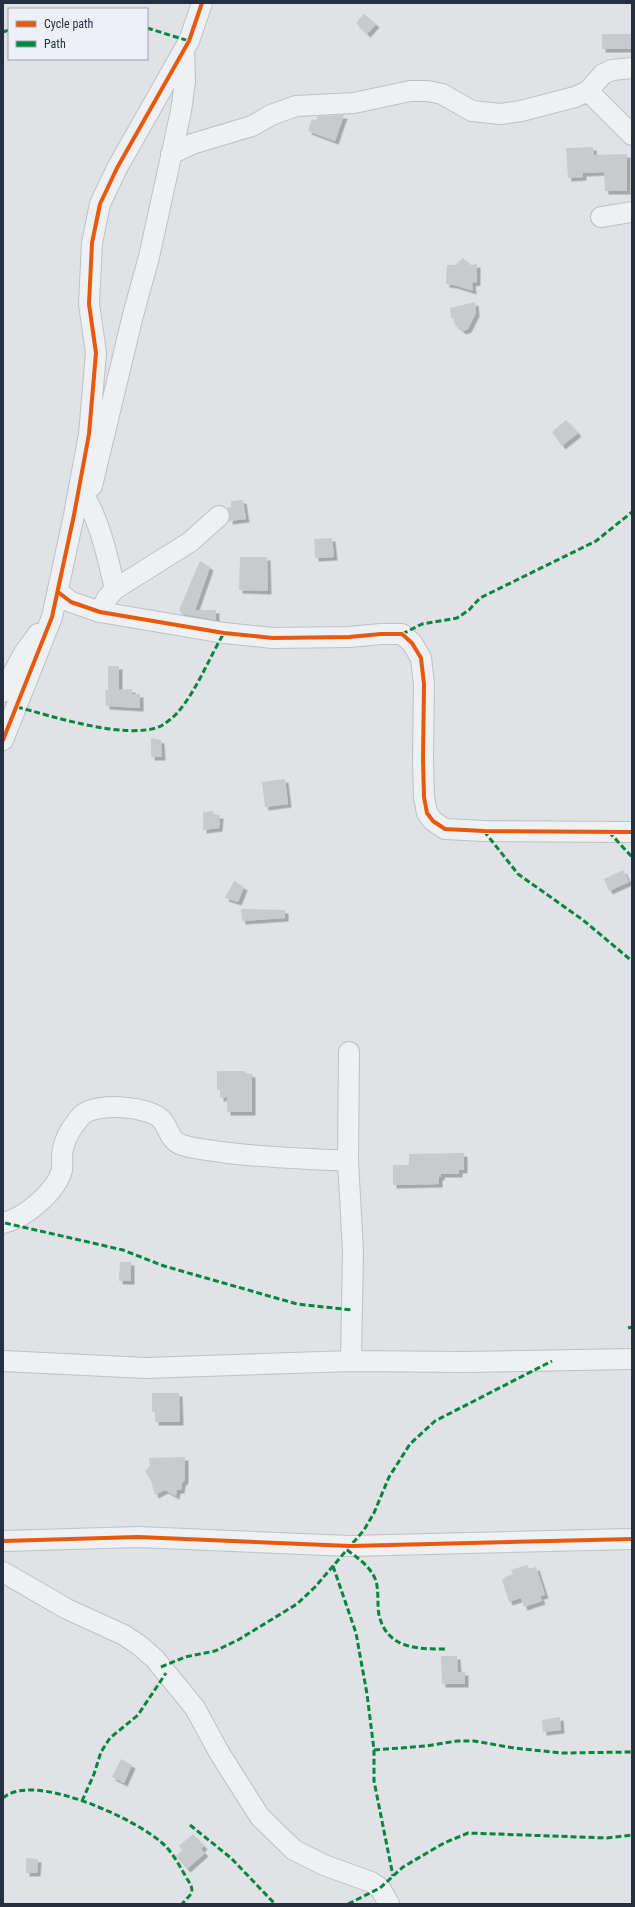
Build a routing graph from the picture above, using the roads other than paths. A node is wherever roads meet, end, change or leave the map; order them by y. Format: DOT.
graph roads {
  1 [pos="202,3"];
  2 [pos="184,51"];
  3 [pos="632,68"];
  4 [pos="588,91"];
  5 [pos="632,135"];
  6 [pos="171,154"];
  7 [pos="632,212"];
  8 [pos="601,217"];
  9 [pos="84,494"];
  10 [pos="219,516"];
  11 [pos="114,590"];
  12 [pos="65,597"];
  13 [pos="100,612"];
  14 [pos="52,617"];
  15 [pos="3,692"];
  16 [pos="3,740"];
  17 [pos="632,832"];
  18 [pos="349,1052"];
  19 [pos="348,1161"];
  20 [pos="3,1223"];
  21 [pos="632,1359"];
  22 [pos="3,1361"];
  23 [pos="351,1361"];
  24 [pos="632,1539"];
  25 [pos="3,1542"];
  26 [pos="3,1572"];
  27 [pos="389,1904"];
  1 -- 2 [label="street"];
  2 -- 6 [label="street"];
  2 -- 9 [label="street"];
  3 -- 4 [label="street"];
  4 -- 5 [label="street"];
  4 -- 6 [label="street"];
  6 -- 9 [label="street"];
  7 -- 8 [label="street"];
  9 -- 11 [label="street"];
  9 -- 12 [label="street"];
  10 -- 11 [label="street"];
  11 -- 13 [label="street"];
  12 -- 13 [label="street"];
  12 -- 14 [label="street"];
  13 -- 17 [label="street"];
  14 -- 15 [label="street"];
  14 -- 16 [label="street"];
  18 -- 19 [label="street"];
  19 -- 20 [label="street"];
  19 -- 23 [label="street"];
  21 -- 23 [label="street"];
  22 -- 23 [label="street"];
  24 -- 25 [label="street"];
  26 -- 27 [label="street"];
}
